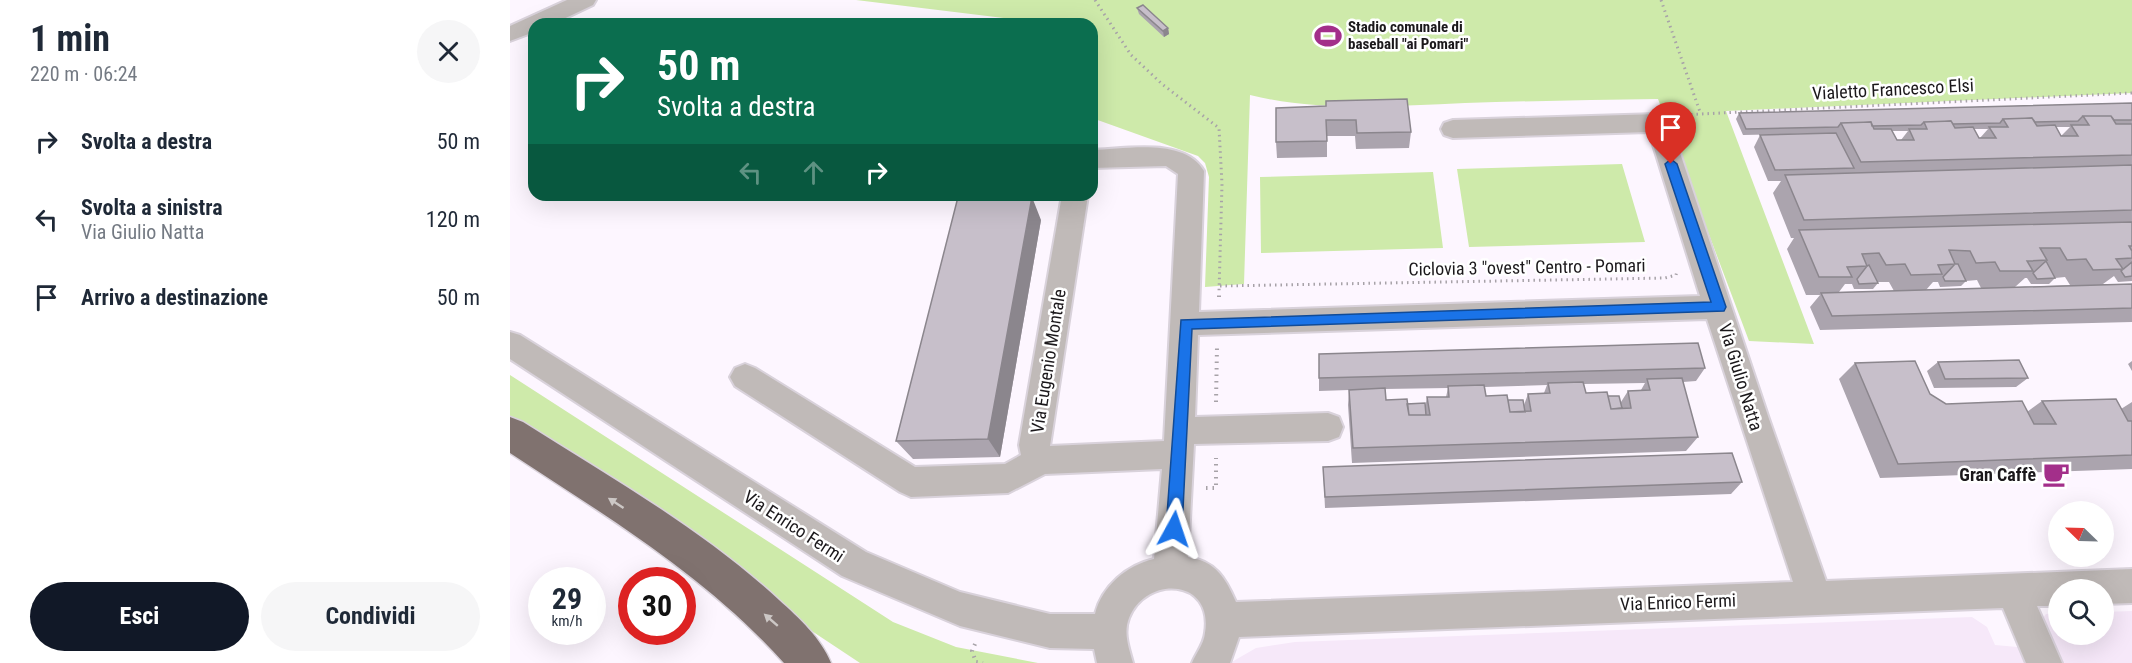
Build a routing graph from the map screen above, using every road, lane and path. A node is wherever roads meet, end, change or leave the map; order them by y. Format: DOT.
graph roads {
  1 [pos="585,0"];
  2 [pos="1661,0"];
  3 [pos="547,18"];
  4 [pos="528,26"];
  5 [pos="510,34"];
  6 [pos="2132,93"];
  7 [pos="1700,112"];
  8 [pos="1658,123"];
  9 [pos="1453,129"];
  10 [pos="1098,159"];
  11 [pos="1074,201"];
  12 [pos="1678,268"];
  13 [pos="1220,286"];
  14 [pos="1719,307"];
  15 [pos="1185,324"];
  16 [pos="510,344"];
  17 [pos="744,377"];
  18 [pos="1328,427"];
  19 [pos="510,433"];
  20 [pos="1179,443"];
  21 [pos="1042,460"];
  22 [pos="1170,570"];
  23 [pos="2132,586"];
  24 [pos="2012,590"];
  25 [pos="1815,597"];
  26 [pos="1224,620"];
  27 [pos="1112,647"];
  28 [pos="811,663"];
  29 [pos="1210,663"];
  30 [pos="2044,663"];
  1 -- 3 [label="street"];
  2 -- 7 [label="path"];
  4 -- 5 [label="street"];
  6 -- 7 [label="path, Vialetto Francesco Elsi"];
  7 -- 8 [label="path, Vialetto Francesco Elsi"];
  8 -- 9 [label="street"];
  8 -- 14 [label="street, Via Giulio Natta"];
  10 -- 15 [label="street"];
  11 -- 21 [label="street, Via Eugenio Montale"];
  12 -- 13 [label="path, Ciclovia 3 \"ovest\" Centro - Pomari"];
  14 -- 15 [label="street"];
  14 -- 25 [label="street, Via Giulio Natta"];
  15 -- 20 [label="street"];
  16 -- 27 [label="street, Via Enrico Fermi"];
  17 -- 21 [label="street"];
  18 -- 20 [label="street, Via Eugenio Montale"];
  28 -- 19 [label="highway, one-way"];
  20 -- 21 [label="street, Via Eugenio Montale"];
  20 -- 22 [label="street"];
  22 -- 26 [label="street"];
  22 -- 27 [label="street"];
  23 -- 24 [label="street, Via Enrico Fermi"];
  24 -- 25 [label="street, Via Enrico Fermi"];
  24 -- 30 [label="street"];
  25 -- 26 [label="street, Via Enrico Fermi"];
  26 -- 29 [label="street"];
}
